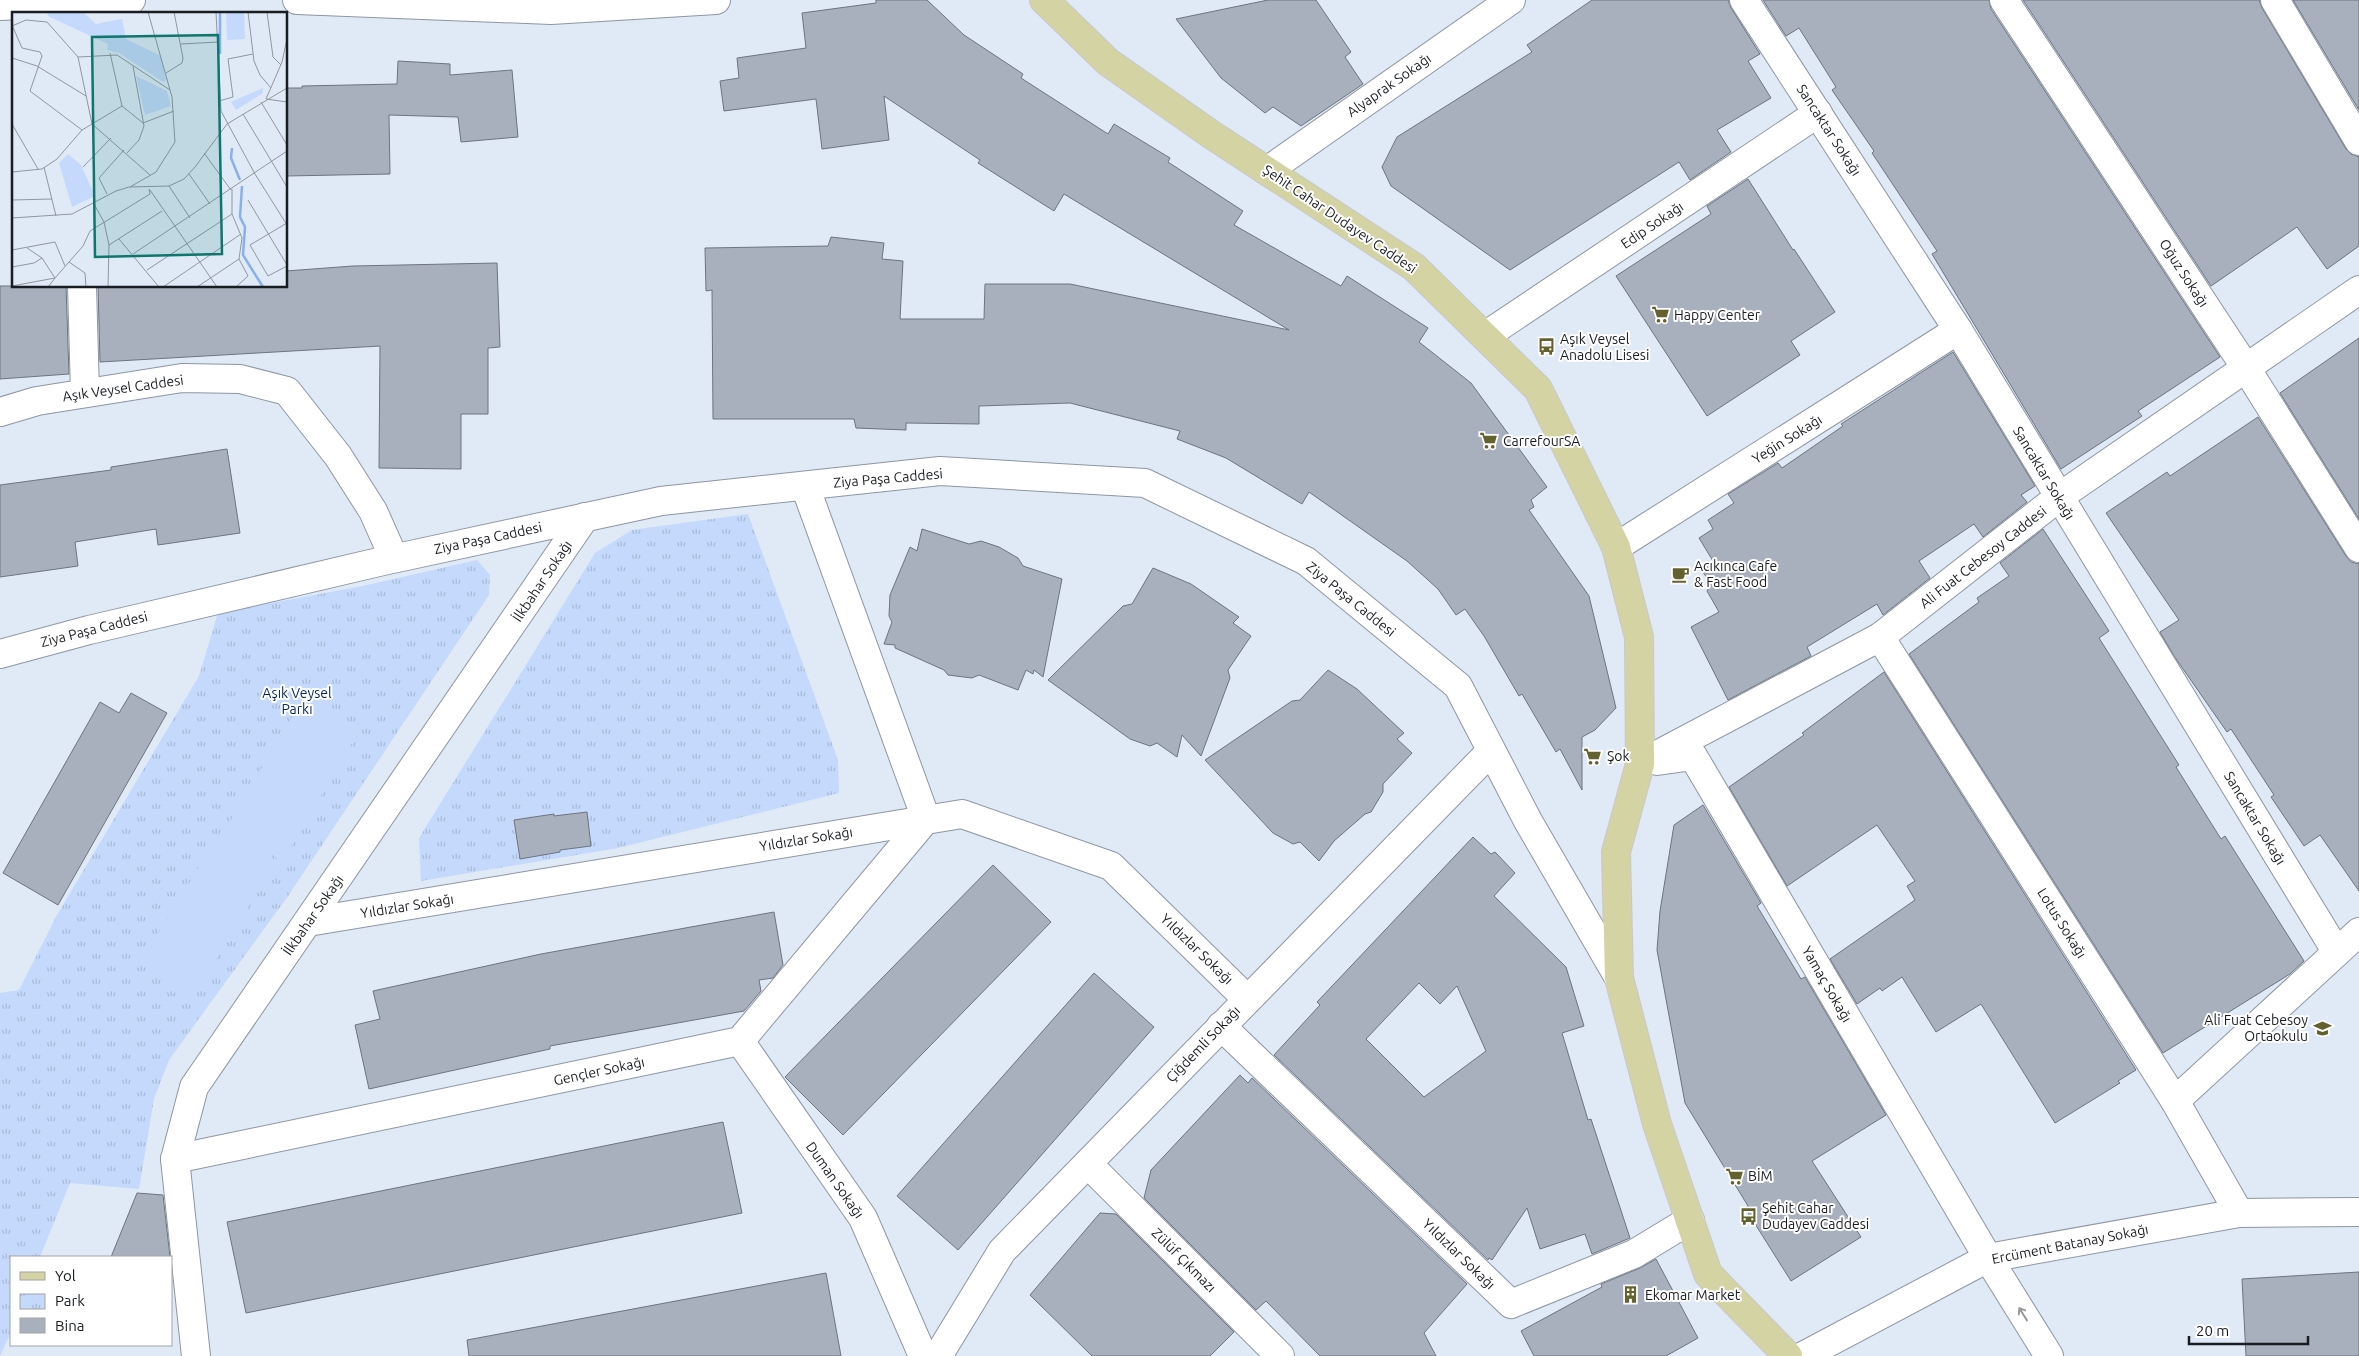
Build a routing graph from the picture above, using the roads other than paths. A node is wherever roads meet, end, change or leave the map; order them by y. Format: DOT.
graph roads {
  1 [pos="131,0"];
  2 [pos="297,0"];
  3 [pos="1044,0"];
  4 [pos="1511,0"];
  5 [pos="1744,0"];
  6 [pos="2004,0"];
  7 [pos="2275,0"];
  8 [pos="709,1"];
  9 [pos="0,6"];
  10 [pos="74,8"];
  11 [pos="1818,113"];
  12 [pos="2359,141"];
  13 [pos="1267,171"];
  14 [pos="82,288"];
  15 [pos="2359,290"];
  16 [pos="1958,330"];
  17 [pos="1485,336"];
  18 [pos="2246,368"];
  19 [pos="85,393"];
  20 [pos="0,412"];
  21 [pos="805,486"];
  22 [pos="2059,497"];
  23 [pos="585,517"];
  24 [pos="1616,547"];
  25 [pos="2359,548"];
  26 [pos="394,558"];
  27 [pos="1880,636"];
  28 [pos="0,654"];
  29 [pos="1491,751"];
  30 [pos="1640,764"];
  31 [pos="926,819"];
  32 [pos="308,922"];
  33 [pos="2359,932"];
  34 [pos="2336,951"];
  35 [pos="1619,978"];
  36 [pos="1247,999"];
  37 [pos="1221,1026"];
  38 [pos="740,1041"];
  39 [pos="2175,1101"];
  40 [pos="175,1159"];
  41 [pos="1088,1164"];
  42 [pos="2359,1212"];
  43 [pos="2240,1213"];
  44 [pos="1690,1220"];
  45 [pos="1988,1258"];
  46 [pos="196,1356"];
  47 [pos="923,1356"];
  48 [pos="938,1356"];
  49 [pos="1280,1356"];
  50 [pos="1788,1356"];
  51 [pos="1803,1356"];
  52 [pos="2048,1356"];
  1 -- 10 [label="street"];
  2 -- 8 [label="street"];
  3 -- 13 [label="main road, Şehit Cahar Dudayev Caddesi"];
  4 -- 13 [label="street, Alyaprak Sokağı"];
  5 -- 11 [label="street, Sancaktar Sokağı"];
  6 -- 18 [label="street, Oğuz Sokağı"];
  7 -- 12 [label="street"];
  9 -- 10 [label="street"];
  11 -- 16 [label="street, Sancaktar Sokağı"];
  11 -- 17 [label="street, Edip Sokağı"];
  13 -- 17 [label="main road, Şehit Cahar Dudayev Caddesi"];
  14 -- 19 [label="street"];
  15 -- 18 [label="street, Ali Fuat Cebesoy Caddesi"];
  16 -- 22 [label="street, Sancaktar Sokağı"];
  16 -- 24 [label="street, Yeğin Sokağı"];
  17 -- 24 [label="main road, Şehit Cahar Dudayev Caddesi"];
  18 -- 22 [label="street, Ali Fuat Cebesoy Caddesi"];
  18 -- 25 [label="street, Oğuz Sokağı"];
  19 -- 20 [label="street, Aşık Veysel Caddesi"];
  19 -- 26 [label="street, Aşık Veysel Caddesi"];
  21 -- 23 [label="street, Ziya Paşa Caddesi"];
  21 -- 29 [label="street, Ziya Paşa Caddesi"];
  21 -- 31 [label="street"];
  22 -- 27 [label="street, Ali Fuat Cebesoy Caddesi"];
  22 -- 34 [label="street, Sancaktar Sokağı"];
  23 -- 26 [label="street, Ziya Paşa Caddesi"];
  23 -- 32 [label="street, İlkbahar Sokağı"];
  24 -- 30 [label="main road, Şehit Cahar Dudayev Caddesi"];
  26 -- 28 [label="street, Ziya Paşa Caddesi"];
  27 -- 30 [label="street, Ali Fuat Cebesoy Caddesi"];
  27 -- 39 [label="street, Lotus Sokağı"];
  29 -- 35 [label="street, Ziya Paşa Caddesi"];
  29 -- 36 [label="street, Çiğdemli Sokağı"];
  30 -- 35 [label="main road, Şehit Cahar Dudayev Caddesi"];
  30 -- 45 [label="street, Yamaç Sokağı"];
  31 -- 32 [label="street, Yıldızlar Sokağı"];
  31 -- 36 [label="street, Yıldızlar Sokağı"];
  31 -- 38 [label="street"];
  32 -- 40 [label="street, İlkbahar Sokağı"];
  33 -- 34 [label="street"];
  34 -- 39 [label="street"];
  35 -- 44 [label="main road, Şehit Cahar Dudayev Caddesi"];
  36 -- 37 [label="street, Çiğdemli Sokağı"];
  37 -- 41 [label="street, Çiğdemli Sokağı"];
  37 -- 44 [label="street, Yıldızlar Sokağı"];
  38 -- 40 [label="street, Gençler Sokağı"];
  38 -- 47 [label="street, Duman Sokağı"];
  39 -- 43 [label="street, Lotus Sokağı"];
  40 -- 46 [label="street, İlkbahar Sokağı"];
  41 -- 48 [label="street, Çiğdemli Sokağı"];
  41 -- 49 [label="street, Zülüf Çıkmazı"];
  42 -- 43 [label="street, Ercüment Batanay Sokağı"];
  43 -- 45 [label="street, Ercüment Batanay Sokağı"];
  44 -- 50 [label="main road, Şehit Cahar Dudayev Caddesi"];
  45 -- 51 [label="street, Ercüment Batanay Sokağı"];
  52 -- 45 [label="street, one-way"];
}
